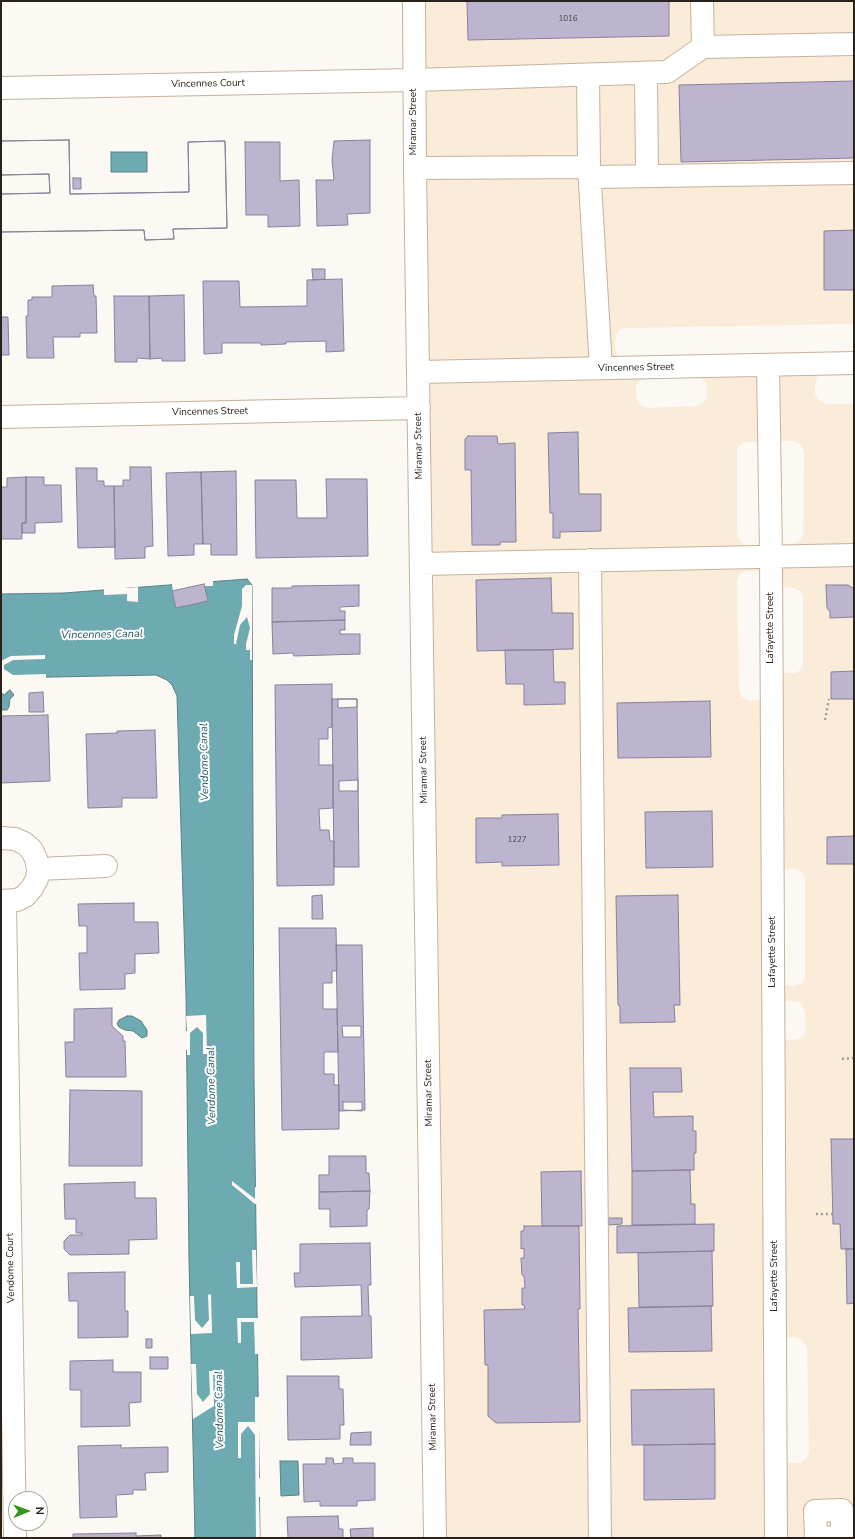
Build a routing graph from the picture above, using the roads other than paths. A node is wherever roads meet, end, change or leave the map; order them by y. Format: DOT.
graph roads {
  1 [pos="414,1"];
  2 [pos="702,1"];
  3 [pos="854,44"];
  4 [pos="703,47"];
  5 [pos="646,73"];
  6 [pos="588,75"];
  7 [pos="414,80"];
  8 [pos="1,88"];
  9 [pos="415,168"];
  10 [pos="590,172"];
  11 [pos="854,173"];
  12 [pos="647,176"];
  13 [pos="854,363"];
  14 [pos="768,365"];
  15 [pos="601,368"];
  16 [pos="418,372"];
  17 [pos="419,408"];
  18 [pos="1,416"];
  19 [pos="854,555"];
  20 [pos="771,556"];
  21 [pos="590,560"];
  22 [pos="421,564"];
  23 [pos="1,838"];
  24 [pos="106,866"];
  25 [pos="38,869"];
  26 [pos="3,902"];
  27 [pos="15,1538"];
  28 [pos="435,1538"];
  29 [pos="600,1538"];
  30 [pos="776,1538"];
  1 -- 7 [label="street, Miramar Street"];
  2 -- 4 [label="street"];
  3 -- 4 [label="street"];
  4 -- 5 [label="street, Vincennes Court"];
  5 -- 6 [label="street, Vincennes Court"];
  5 -- 12 [label="street"];
  6 -- 7 [label="street, Vincennes Court"];
  6 -- 10 [label="street"];
  7 -- 8 [label="street, Vincennes Court"];
  7 -- 9 [label="street, Miramar Street"];
  9 -- 10 [label="street"];
  9 -- 16 [label="street, Miramar Street"];
  10 -- 12 [label="street"];
  10 -- 15 [label="street"];
  11 -- 12 [label="street"];
  13 -- 14 [label="street, Vincennes Street"];
  14 -- 15 [label="street, Vincennes Street"];
  14 -- 20 [label="street, Lafayette Street"];
  15 -- 16 [label="street, Vincennes Street"];
  16 -- 17 [label="street, Miramar Street"];
  17 -- 18 [label="street, Vincennes Street"];
  17 -- 22 [label="street, Miramar Street"];
  19 -- 20 [label="street"];
  20 -- 21 [label="street"];
  20 -- 30 [label="street, Lafayette Street"];
  21 -- 22 [label="street"];
  21 -- 29 [label="street"];
  22 -- 28 [label="street, Miramar Street"];
  23 -- 25 [label="street"];
  24 -- 25 [label="street"];
  25 -- 26 [label="street, Vendome Court"];
  26 -- 27 [label="street, Vendome Court"];
}
